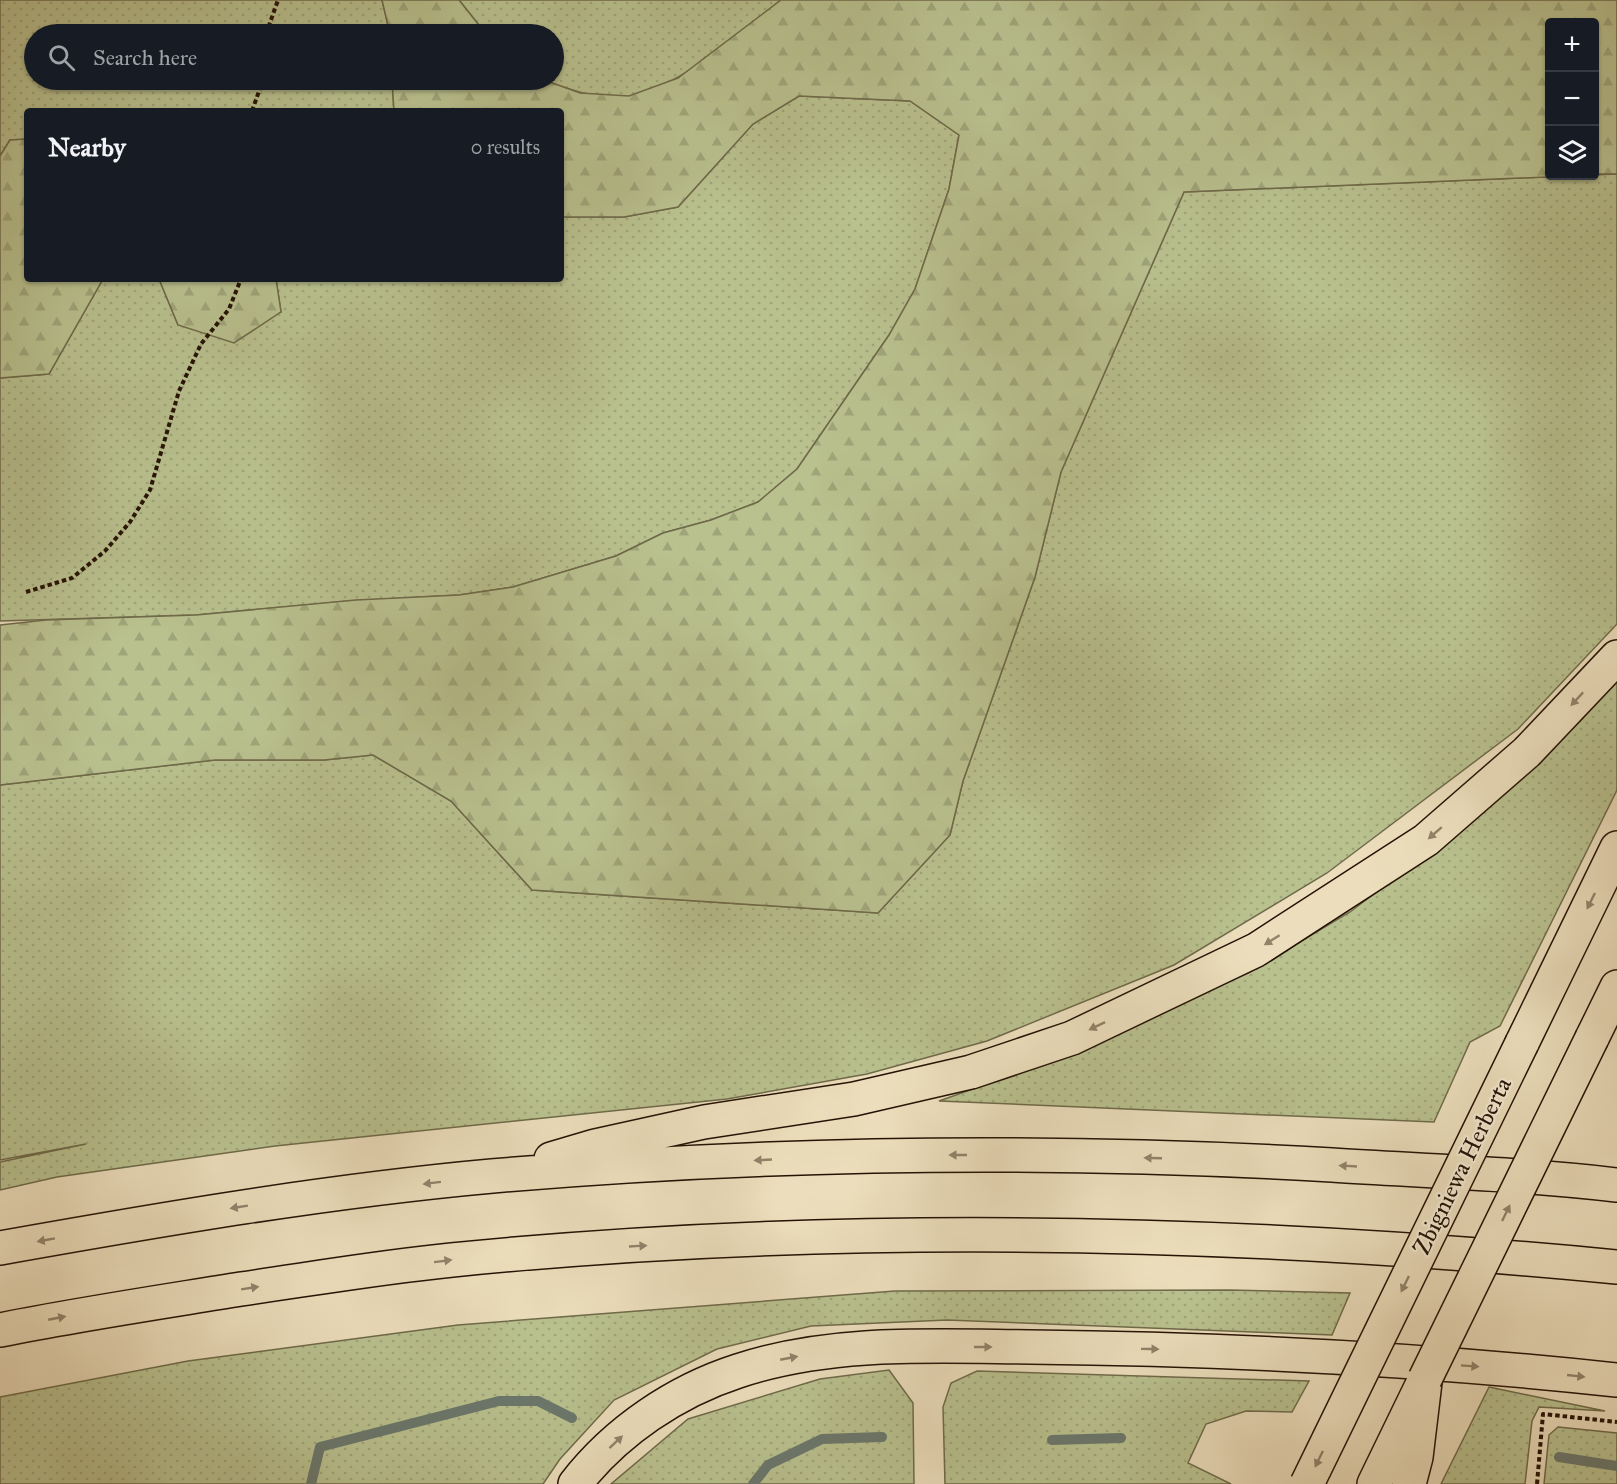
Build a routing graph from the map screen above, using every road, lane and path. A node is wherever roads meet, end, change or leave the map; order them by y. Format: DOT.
graph roads {
  1 [pos="278,0"];
  2 [pos="270,24"];
  3 [pos="259,90"];
  4 [pos="253,108"];
  5 [pos="240,282"];
  6 [pos="26,592"];
  7 [pos="1617,657"];
  8 [pos="1617,848"];
  9 [pos="1617,987"];
  10 [pos="490,1176"];
  11 [pos="1617,1185"];
  12 [pos="0,1248"];
  13 [pos="1617,1267"];
  14 [pos="0,1330"];
  15 [pos="1425,1379"];
  16 [pos="1617,1380"];
  17 [pos="1617,1422"];
  18 [pos="575,1484"];
  19 [pos="1307,1484"];
  20 [pos="1374,1484"];
  21 [pos="1409,1484"];
  22 [pos="1537,1484"];
  1 -- 2 [label="path"];
  3 -- 4 [label="path"];
  5 -- 6 [label="path"];
  7 -- 10 [label="main road, one-way"];
  8 -- 19 [label="main road, Zbigniewa Herberta, one-way, bridge"];
  15 -- 9 [label="main road, one-way, bridge"];
  11 -- 10 [label="main road, one-way"];
  10 -- 12 [label="main road, one-way"];
  14 -- 13 [label="main road, one-way"];
  15 -- 20 [label="main road"];
  15 -- 21 [label="main road"];
  18 -- 16 [label="main road, one-way"];
  17 -- 22 [label="path"];
}
